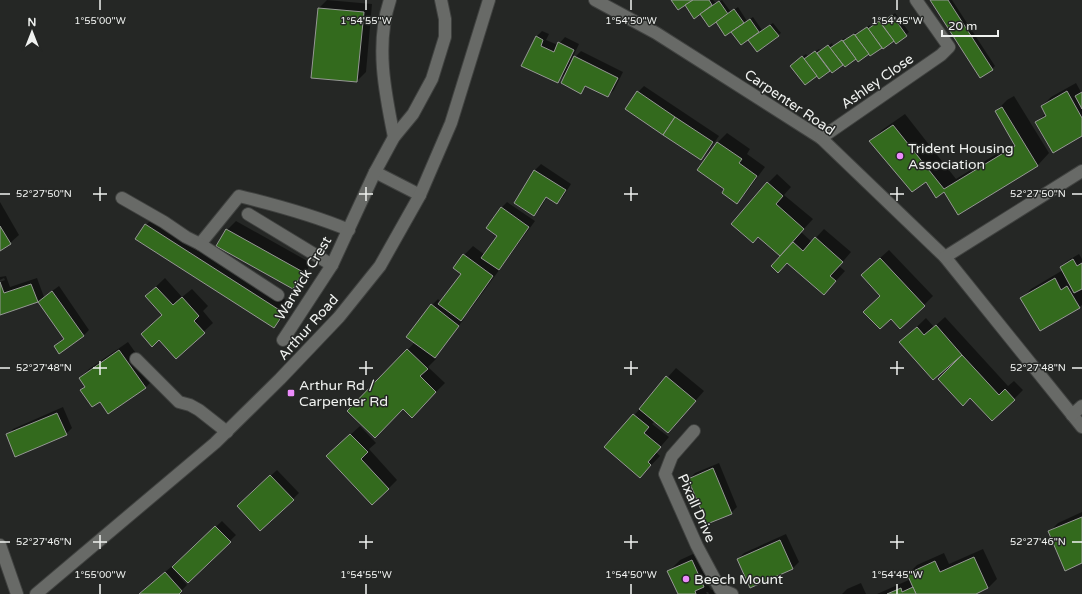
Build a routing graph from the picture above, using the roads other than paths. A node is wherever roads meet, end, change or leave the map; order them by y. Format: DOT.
graph roads {
  1 [pos="390,0"];
  2 [pos="441,0"];
  3 [pos="489,0"];
  4 [pos="595,0"];
  5 [pos="916,0"];
  6 [pos="394,137"];
  7 [pos="821,138"];
  8 [pos="1082,171"];
  9 [pos="375,172"];
  10 [pos="420,194"];
  11 [pos="122,198"];
  12 [pos="248,214"];
  13 [pos="349,230"];
  14 [pos="200,244"];
  15 [pos="945,257"];
  16 [pos="332,265"];
  17 [pos="278,295"];
  18 [pos="282,340"];
  19 [pos="136,359"];
  20 [pos="1082,406"];
  21 [pos="1072,415"];
  22 [pos="1082,427"];
  23 [pos="694,431"];
  24 [pos="227,432"];
  25 [pos="0,545"];
  26 [pos="17,594"];
  27 [pos="36,594"];
  28 [pos="732,594"];
  1 -- 6 [label="street"];
  2 -- 6 [label="street, Warwick Crest"];
  3 -- 10 [label="street, Arthur Road"];
  4 -- 7 [label="street, Carpenter Road"];
  5 -- 7 [label="street, Ashley Close"];
  6 -- 9 [label="street, Warwick Crest"];
  7 -- 15 [label="street, Carpenter Road"];
  8 -- 15 [label="street"];
  9 -- 10 [label="street"];
  9 -- 13 [label="street, Warwick Crest"];
  10 -- 24 [label="street, Arthur Road"];
  11 -- 14 [label="street"];
  12 -- 16 [label="street"];
  13 -- 14 [label="street, Warwick Crest"];
  13 -- 16 [label="street, Warwick Crest"];
  14 -- 17 [label="street"];
  15 -- 21 [label="street, Carpenter Road"];
  16 -- 18 [label="street, Warwick Crest"];
  19 -- 24 [label="street"];
  20 -- 21 [label="street"];
  21 -- 22 [label="street, Carpenter Road"];
  23 -- 28 [label="street, Pixall Drive"];
  24 -- 27 [label="street, Arthur Road"];
  25 -- 26 [label="street"];
}
